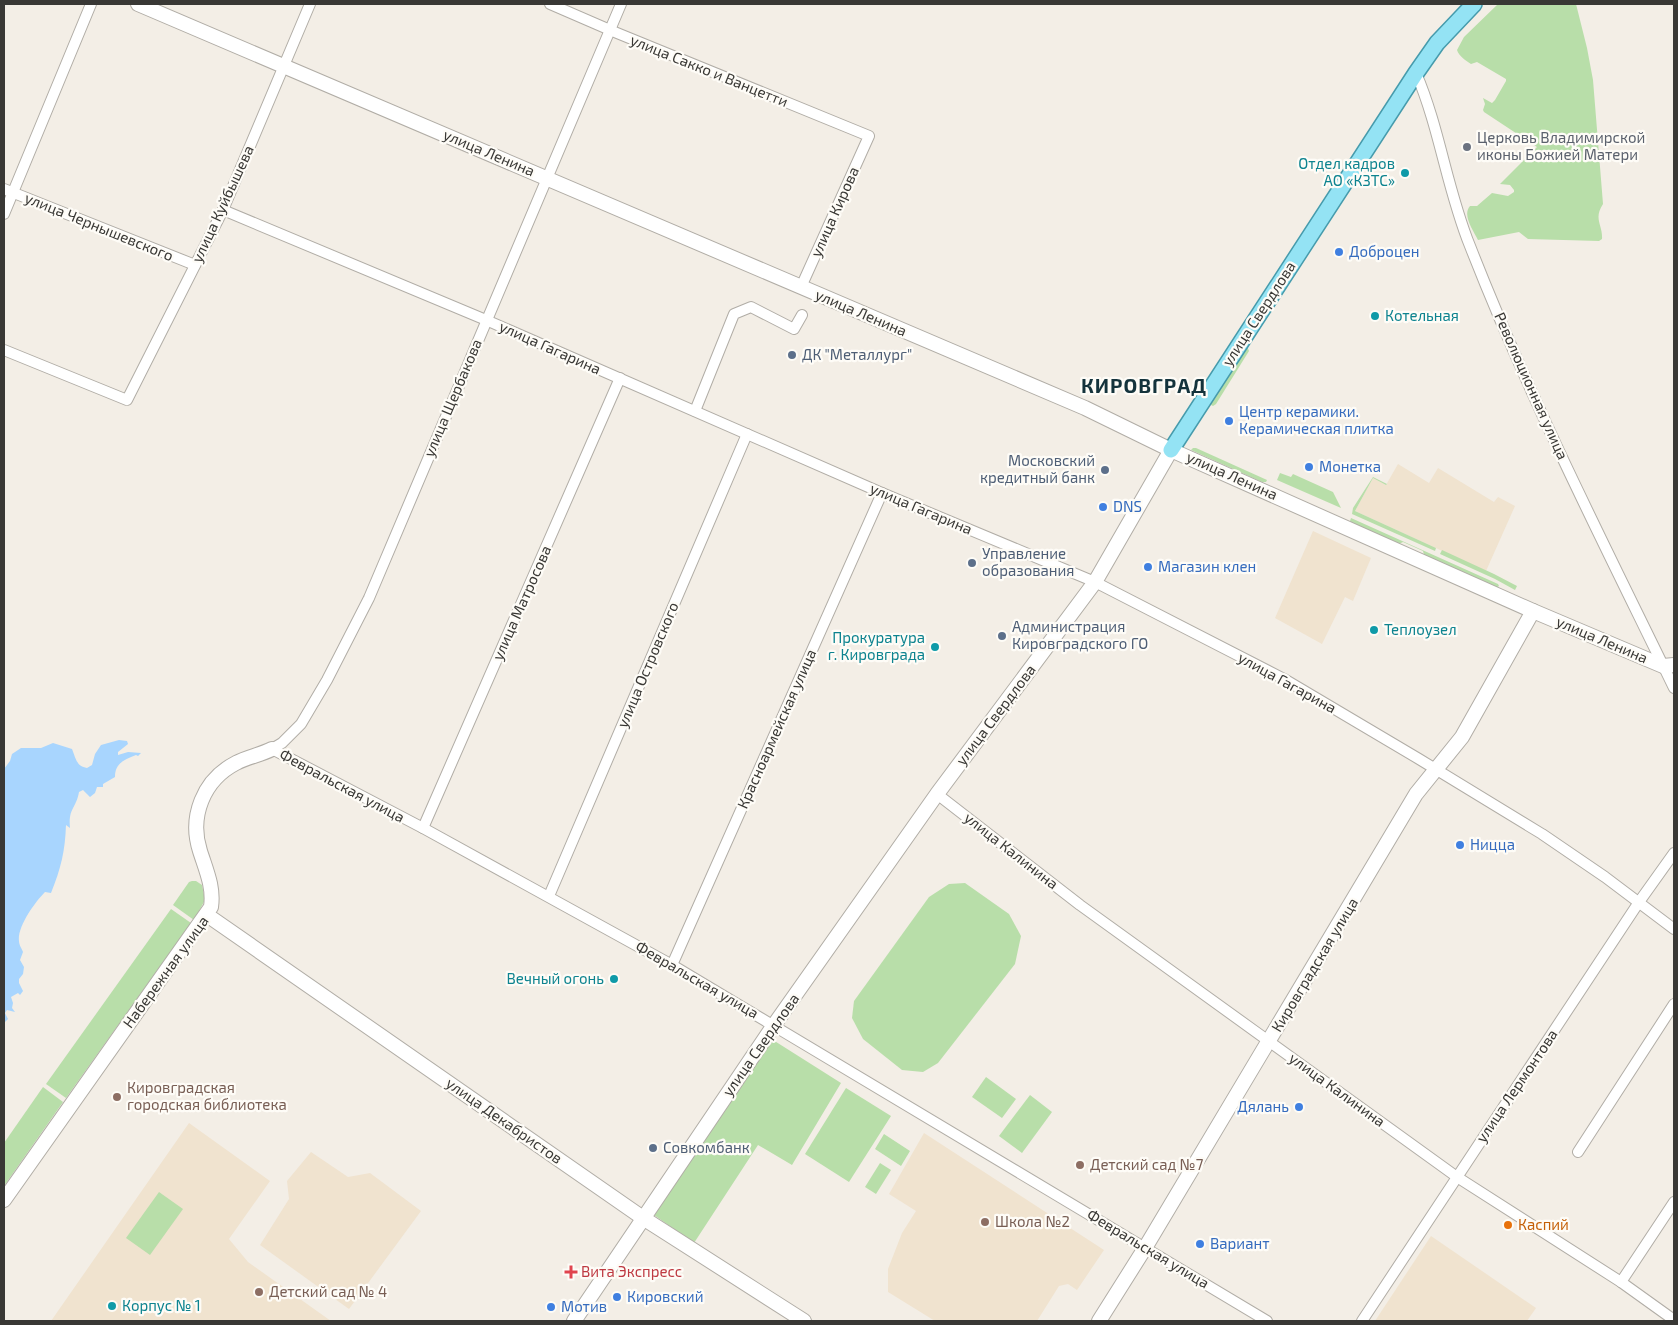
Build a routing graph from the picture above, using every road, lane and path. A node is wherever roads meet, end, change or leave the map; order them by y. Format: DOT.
graph roads {
  1 [pos="91,4"];
  2 [pos="138,4"];
  3 [pos="310,4"];
  4 [pos="550,4"];
  5 [pos="621,4"];
  6 [pos="1474,4"];
  7 [pos="610,30"];
  8 [pos="284,67"];
  9 [pos="1416,73"];
  10 [pos="869,136"];
  11 [pos="547,178"];
  12 [pos="8,190"];
  13 [pos="222,210"];
  14 [pos="4,214"];
  15 [pos="195,265"];
  16 [pos="801,287"];
  17 [pos="802,315"];
  18 [pos="486,320"];
  19 [pos="4,350"];
  20 [pos="620,378"];
  21 [pos="695,411"];
  22 [pos="747,434"];
  23 [pos="1171,450"];
  24 [pos="882,493"];
  25 [pos="1095,582"];
  26 [pos="1533,611"];
  27 [pos="1669,666"];
  28 [pos="1674,688"];
  29 [pos="272,749"];
  30 [pos="1437,770"];
  31 [pos="937,794"];
  32 [pos="424,828"];
  33 [pos="1674,853"];
  34 [pos="549,896"];
  35 [pos="1639,902"];
  36 [pos="207,915"];
  37 [pos="1674,929"];
  38 [pos="672,965"];
  39 [pos="1674,1004"];
  40 [pos="774,1026"];
  41 [pos="1269,1041"];
  42 [pos="1578,1152"];
  43 [pos="1457,1177"];
  44 [pos="4,1200"];
  45 [pos="1674,1202"];
  46 [pos="643,1218"];
  47 [pos="1145,1248"];
  48 [pos="1621,1282"];
  49 [pos="1674,1320"];
  50 [pos="574,1321"];
  51 [pos="804,1321"];
  52 [pos="1099,1321"];
  53 [pos="1267,1321"];
  54 [pos="1362,1321"];
  1 -- 12 [label="street"];
  2 -- 8 [label="main road, улица Ленина"];
  3 -- 8 [label="street, улица Куйбышева"];
  4 -- 7 [label="street, улица Сакко и Ванцетти"];
  5 -- 7 [label="street, улица Щербакова"];
  6 -- 9 [label="main road, улица Свердлова"];
  7 -- 10 [label="street, улица Сакко и Ванцетти"];
  7 -- 11 [label="street, улица Щербакова"];
  8 -- 11 [label="main road, улица Ленина"];
  8 -- 13 [label="street, улица Куйбышева"];
  9 -- 23 [label="main road, улица Свердлова"];
  9 -- 27 [label="street, Революционная улица"];
  10 -- 16 [label="street, улица Кирова"];
  11 -- 16 [label="main road, улица Ленина"];
  11 -- 18 [label="street, улица Щербакова"];
  12 -- 14 [label="street"];
  12 -- 15 [label="street, улица Чернышевского"];
  13 -- 15 [label="street, улица Куйбышева"];
  13 -- 18 [label="street, улица Гагарина"];
  15 -- 19 [label="street, улица Куйбышева"];
  16 -- 23 [label="main road, улица Ленина"];
  17 -- 21 [label="street"];
  18 -- 20 [label="street, улица Гагарина"];
  18 -- 29 [label="street, улица Щербакова"];
  20 -- 21 [label="street, улица Гагарина"];
  20 -- 32 [label="street, улица Матросова"];
  21 -- 22 [label="street, улица Гагарина"];
  22 -- 24 [label="street, улица Гагарина"];
  22 -- 34 [label="street, улица Островского"];
  23 -- 25 [label="main road, улица Свердлова"];
  23 -- 26 [label="main road, улица Ленина"];
  24 -- 25 [label="street, улица Гагарина"];
  24 -- 38 [label="street, Красноармейская улица"];
  25 -- 30 [label="street, улица Гагарина"];
  25 -- 31 [label="main road, улица Свердлова"];
  26 -- 27 [label="main road, улица Ленина"];
  26 -- 30 [label="main road, Кировградская улица"];
  27 -- 28 [label="street, Революционная улица"];
  29 -- 32 [label="street, Февральская улица"];
  29 -- 36 [label="main road, Набережная улица"];
  30 -- 35 [label="street, улица Гагарина"];
  30 -- 41 [label="main road, Кировградская улица"];
  31 -- 40 [label="main road, улица Свердлова"];
  31 -- 41 [label="street, улица Калинина"];
  32 -- 34 [label="street, Февральская улица"];
  33 -- 35 [label="street, улица Лермонтова"];
  34 -- 38 [label="street, Февральская улица"];
  35 -- 37 [label="street, улица Гагарина"];
  35 -- 43 [label="street, улица Лермонтова"];
  36 -- 44 [label="main road, Набережная улица"];
  36 -- 46 [label="main road, улица Декабристов"];
  38 -- 40 [label="street, Февральская улица"];
  39 -- 42 [label="street"];
  40 -- 46 [label="main road, улица Свердлова"];
  40 -- 47 [label="street, Февральская улица"];
  41 -- 43 [label="street, улица Калинина"];
  41 -- 47 [label="main road, Кировградская улица"];
  43 -- 48 [label="street, улица Калинина"];
  43 -- 54 [label="street, улица Лермонтова"];
  45 -- 48 [label="street"];
  46 -- 50 [label="main road, улица Свердлова"];
  46 -- 51 [label="main road, улица Декабристов"];
  47 -- 52 [label="main road, Кировградская улица"];
  47 -- 53 [label="street, Февральская улица"];
  48 -- 49 [label="street, улица Калинина"];
}
